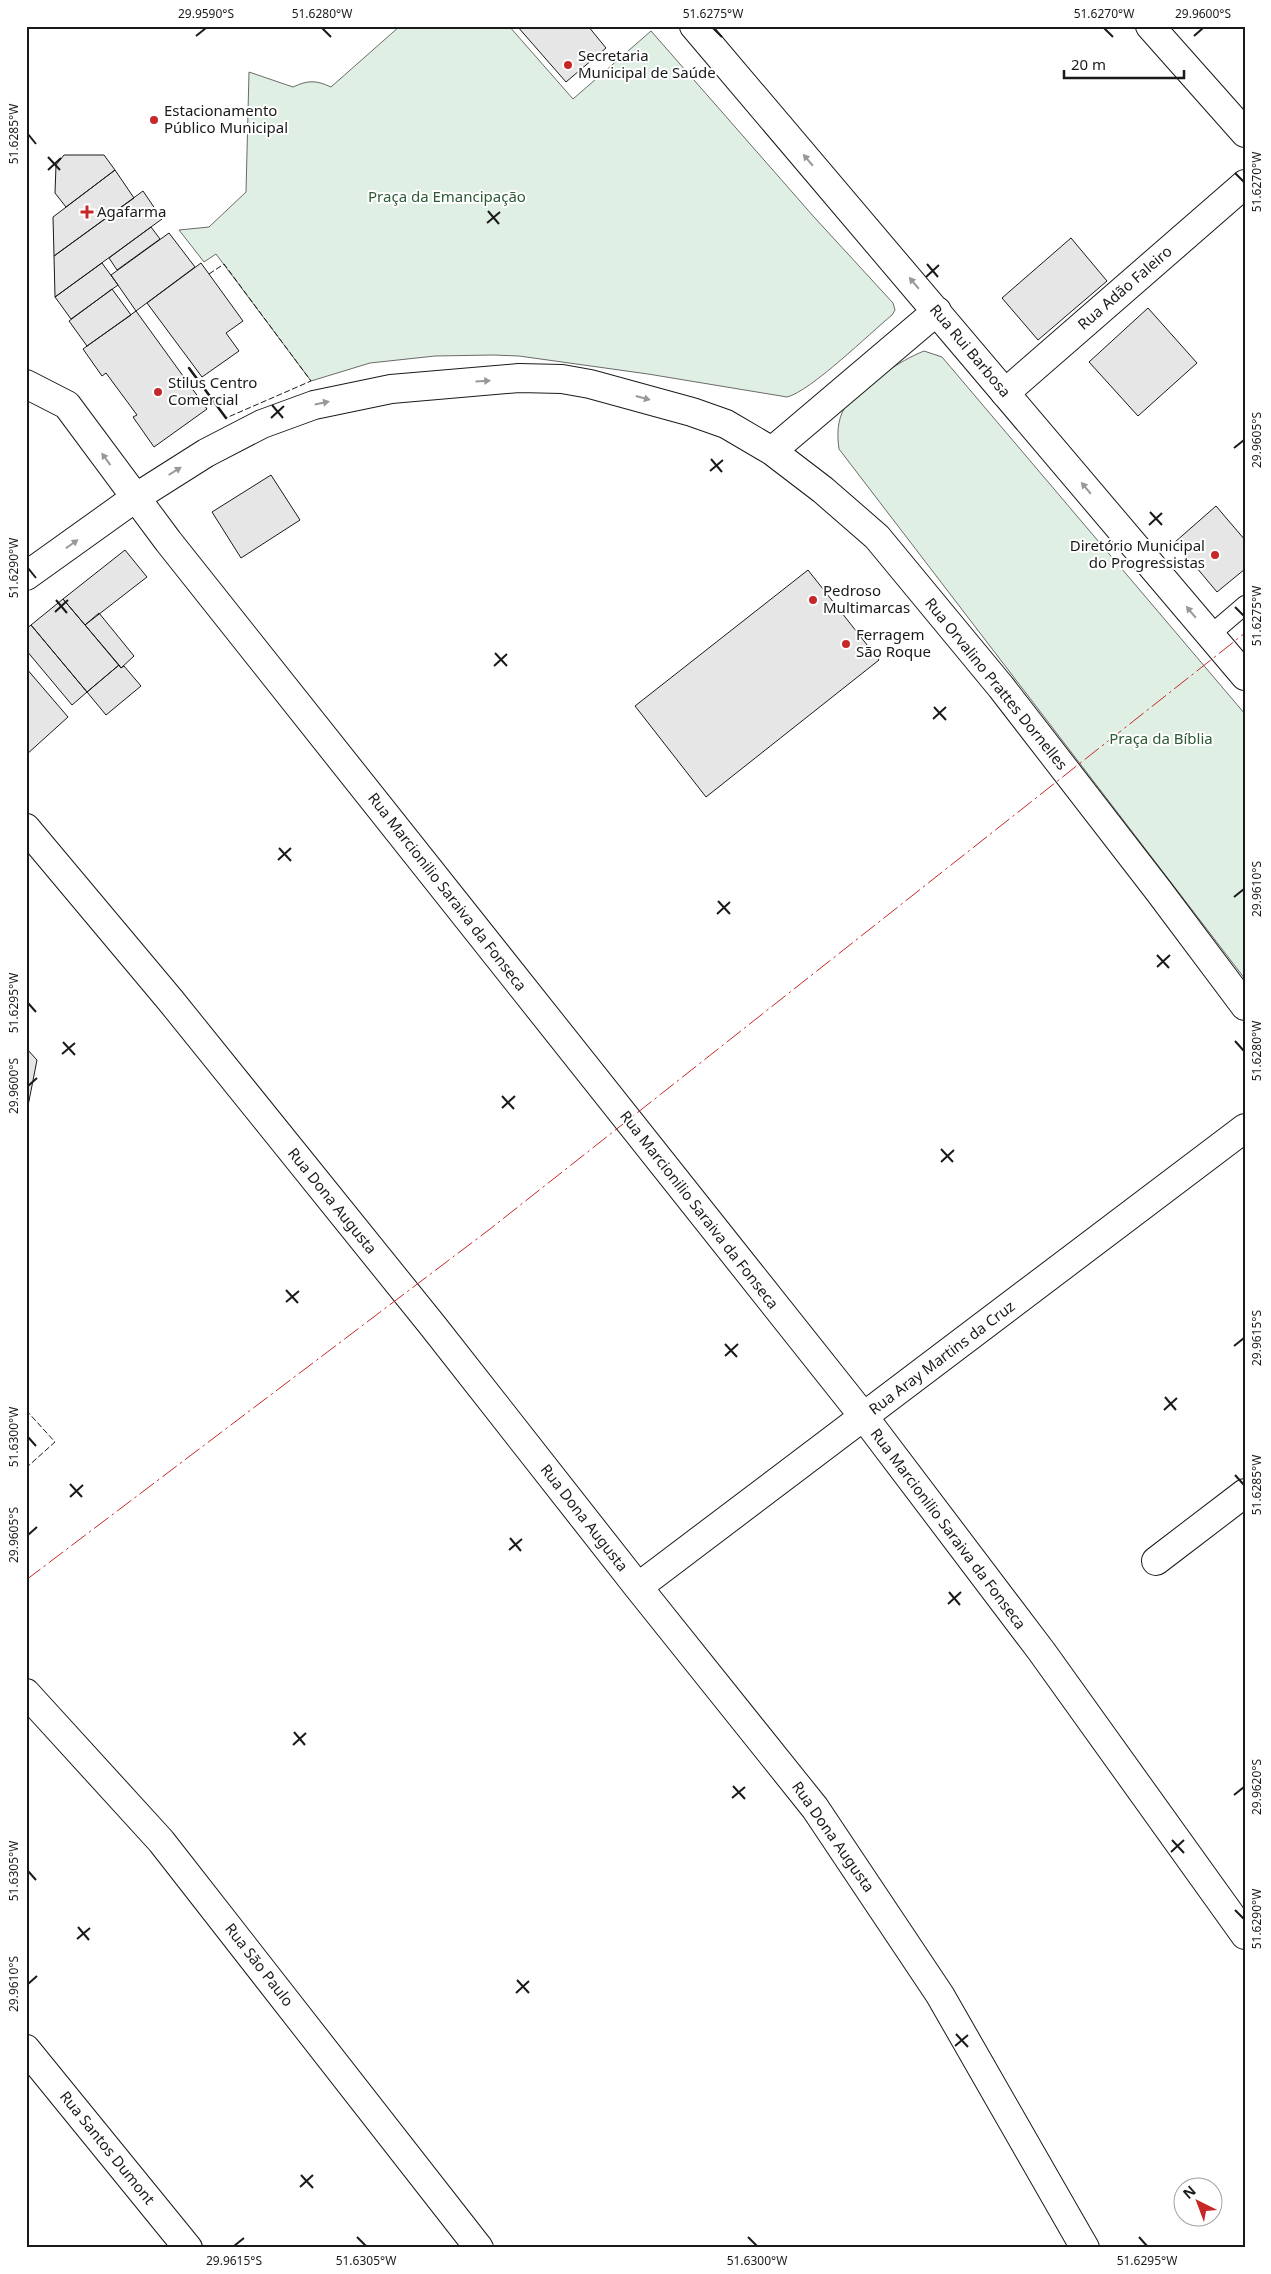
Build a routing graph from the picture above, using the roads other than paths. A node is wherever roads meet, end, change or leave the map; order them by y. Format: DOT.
graph roads {
  1 [pos="694,26"];
  2 [pos="1150,26"];
  3 [pos="1245,133"];
  4 [pos="1245,184"];
  5 [pos="937,311"];
  6 [pos="26,384"];
  7 [pos="1005,393"];
  8 [pos="772,451"];
  9 [pos="135,498"];
  10 [pos="28,573"];
  11 [pos="1245,605"];
  12 [pos="1210,635"];
  13 [pos="1245,676"];
  14 [pos="26,828"];
  15 [pos="1245,1006"];
  16 [pos="1245,1128"];
  17 [pos="864,1417"];
  18 [pos="1245,1493"];
  19 [pos="1156,1561"];
  20 [pos="638,1587"];
  21 [pos="26,1693"];
  22 [pos="1245,1935"];
  23 [pos="26,2049"];
  24 [pos="188,2248"];
  25 [pos="479,2248"];
  26 [pos="1085,2248"];
  5 -- 1 [label="street, Rua Rui Barbosa, one-way"];
  2 -- 3 [label="street"];
  4 -- 7 [label="street, Rua Adão Faleiro"];
  5 -- 7 [label="street, Rua Rui Barbosa"];
  5 -- 8 [label="street"];
  9 -- 6 [label="street, Rua Marcionilio Saraiva da Fonseca, one-way"];
  12 -- 7 [label="street, Rua Rui Barbosa, one-way"];
  9 -- 8 [label="street, Rua Orvalino Prattes Dornelles, one-way"];
  8 -- 15 [label="street, Rua Orvalino Prattes Dornelles"];
  10 -- 9 [label="street, Rua Orvalino Prattes Dornelles, one-way"];
  9 -- 17 [label="street, Rua Marcionilio Saraiva da Fonseca"];
  11 -- 12 [label="lane"];
  12 -- 13 [label="street, Rua Rui Barbosa"];
  14 -- 20 [label="street, Rua Dona Augusta"];
  16 -- 17 [label="street, Rua Aray Martins da Cruz"];
  17 -- 20 [label="street, Rua Aray Martins da Cruz"];
  17 -- 22 [label="street, Rua Marcionilio Saraiva da Fonseca"];
  18 -- 19 [label="street"];
  20 -- 26 [label="street, Rua Dona Augusta"];
  21 -- 25 [label="street, Rua São Paulo"];
  23 -- 24 [label="street, Rua Santos Dumont"];
}
